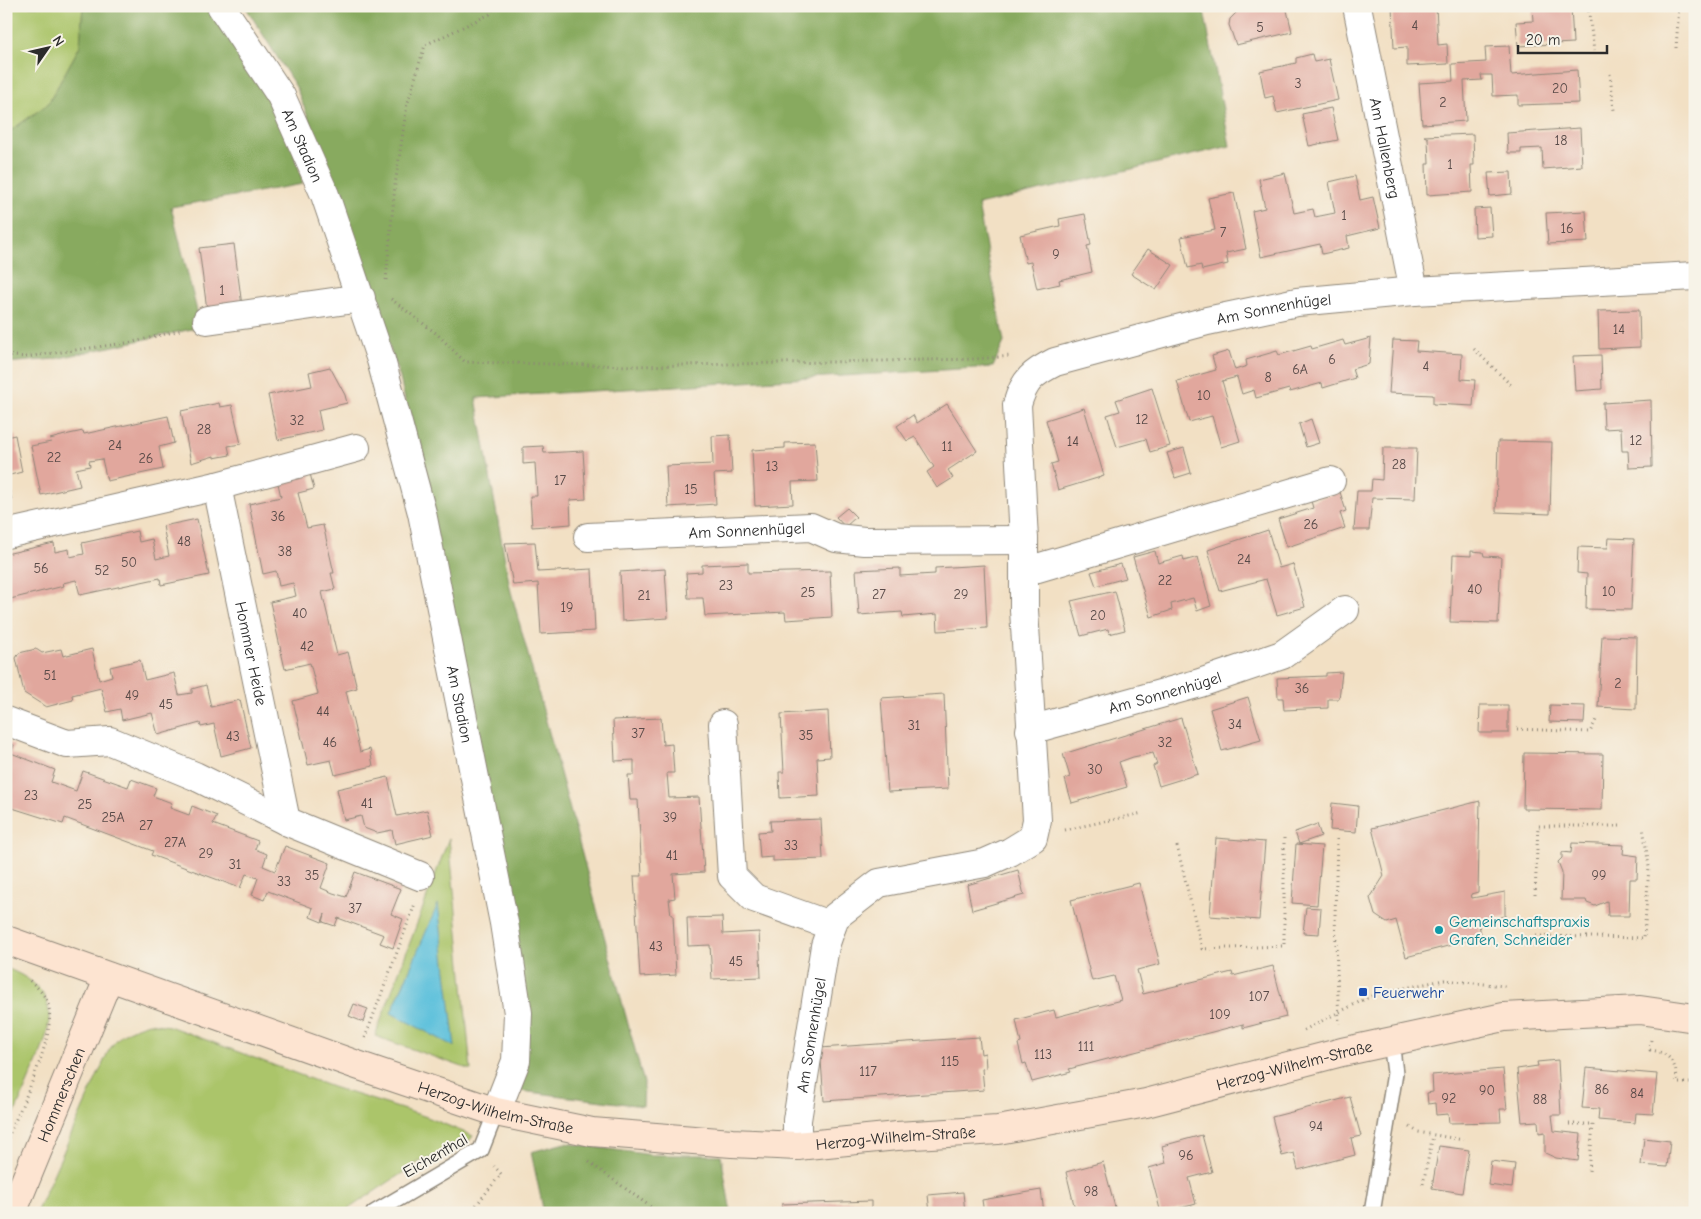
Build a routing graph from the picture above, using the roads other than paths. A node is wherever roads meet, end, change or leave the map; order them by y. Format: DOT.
graph roads {
  1 [pos="221,6"];
  2 [pos="1357,6"];
  3 [pos="1695,276"];
  4 [pos="1414,291"];
  5 [pos="373,296"];
  6 [pos="207,320"];
  7 [pos="356,448"];
  8 [pos="1331,481"];
  9 [pos="217,486"];
  10 [pos="6,534"];
  11 [pos="588,537"];
  12 [pos="1024,540"];
  13 [pos="1024,572"];
  14 [pos="1345,610"];
  15 [pos="6,721"];
  16 [pos="723,724"];
  17 [pos="1030,730"];
  18 [pos="286,821"];
  19 [pos="420,876"];
  20 [pos="832,926"];
  21 [pos="6,940"];
  22 [pos="109,977"];
  23 [pos="1695,1018"];
  24 [pos="1392,1041"];
  25 [pos="496,1112"];
  26 [pos="797,1146"];
  27 [pos="12,1213"];
  28 [pos="374,1213"];
  29 [pos="1372,1213"];
  1 -- 5 [label="street, Am Stadion"];
  2 -- 4 [label="street, Am Hallenberg"];
  3 -- 4 [label="street, Am Sonnenhügel"];
  4 -- 12 [label="street, Am Sonnenhügel"];
  5 -- 6 [label="street"];
  5 -- 25 [label="street, Am Stadion"];
  7 -- 9 [label="street"];
  8 -- 13 [label="street"];
  9 -- 10 [label="street"];
  9 -- 18 [label="street, Hommer Heide"];
  11 -- 12 [label="street, Am Sonnenhügel"];
  12 -- 13 [label="street, Am Sonnenhügel"];
  13 -- 17 [label="street, Am Sonnenhügel"];
  14 -- 17 [label="street, Am Sonnenhügel"];
  15 -- 18 [label="street"];
  16 -- 20 [label="street"];
  17 -- 20 [label="street, Am Sonnenhügel"];
  18 -- 19 [label="street"];
  20 -- 26 [label="street, Am Sonnenhügel"];
  21 -- 22 [label="main road, Herzog-Wilhelm-Straße"];
  22 -- 25 [label="main road, Herzog-Wilhelm-Straße"];
  22 -- 27 [label="main road, Hommerschen"];
  23 -- 24 [label="main road, Herzog-Wilhelm-Straße"];
  24 -- 26 [label="main road, Herzog-Wilhelm-Straße"];
  24 -- 29 [label="lane"];
  25 -- 26 [label="main road, Herzog-Wilhelm-Straße"];
  25 -- 28 [label="lane, Eichenthal"];
}
